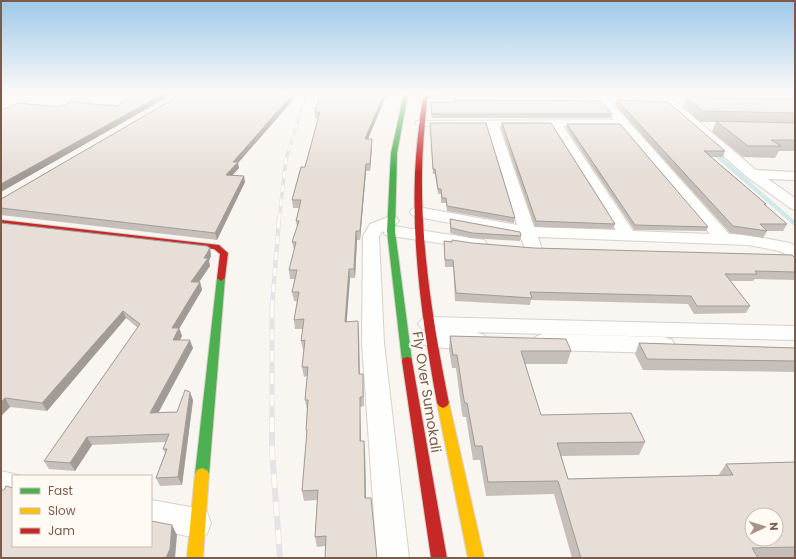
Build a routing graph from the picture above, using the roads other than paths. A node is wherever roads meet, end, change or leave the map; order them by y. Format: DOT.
graph roads {
  1 [pos="401,120"];
  2 [pos="619,120"];
  3 [pos="689,120"];
  4 [pos="421,123"];
  5 [pos="492,123"];
  6 [pos="555,123"];
  7 [pos="622,124"];
  8 [pos="696,126"];
  9 [pos="712,127"];
  10 [pos="795,176"];
  11 [pos="758,178"];
  12 [pos="795,184"];
  13 [pos="795,205"];
  14 [pos="418,212"];
  15 [pos="1,222"];
  16 [pos="391,231"];
  17 [pos="526,232"];
  18 [pos="421,234"];
  19 [pos="628,236"];
  20 [pos="723,238"];
  21 [pos="494,246"];
  22 [pos="795,255"];
  23 [pos="429,331"];
  24 [pos="795,333"];
  25 [pos="795,349"];
  26 [pos="1,484"];
  27 [pos="12,486"];
  28 [pos="152,514"];
  29 [pos="196,524"];
  30 [pos="195,558"];
  31 [pos="393,558"];
  32 [pos="440,558"];
  33 [pos="476,558"];
  1 -- 16 [label="street, Fly Over Sumokali"];
  2 -- 7 [label="street"];
  3 -- 8 [label="street"];
  4 -- 5 [label="street"];
  4 -- 14 [label="street"];
  5 -- 6 [label="street"];
  5 -- 17 [label="street"];
  6 -- 7 [label="street"];
  6 -- 19 [label="street"];
  7 -- 20 [label="street"];
  8 -- 9 [label="street"];
  8 -- 11 [label="street"];
  10 -- 11 [label="street"];
  11 -- 12 [label="street"];
  11 -- 13 [label="street"];
  14 -- 17 [label="street"];
  14 -- 18 [label="street"];
  15 -- 29 [label="street"];
  16 -- 18 [label="street"];
  16 -- 31 [label="street"];
  16 -- 32 [label="street, Fly Over Sumokali"];
  17 -- 19 [label="street"];
  17 -- 22 [label="street"];
  18 -- 21 [label="street"];
  18 -- 23 [label="street"];
  19 -- 20 [label="street"];
  20 -- 22 [label="street"];
  23 -- 24 [label="street"];
  23 -- 25 [label="street"];
  23 -- 33 [label="street"];
  26 -- 27 [label="street"];
  28 -- 29 [label="street"];
  29 -- 30 [label="street"];
}
